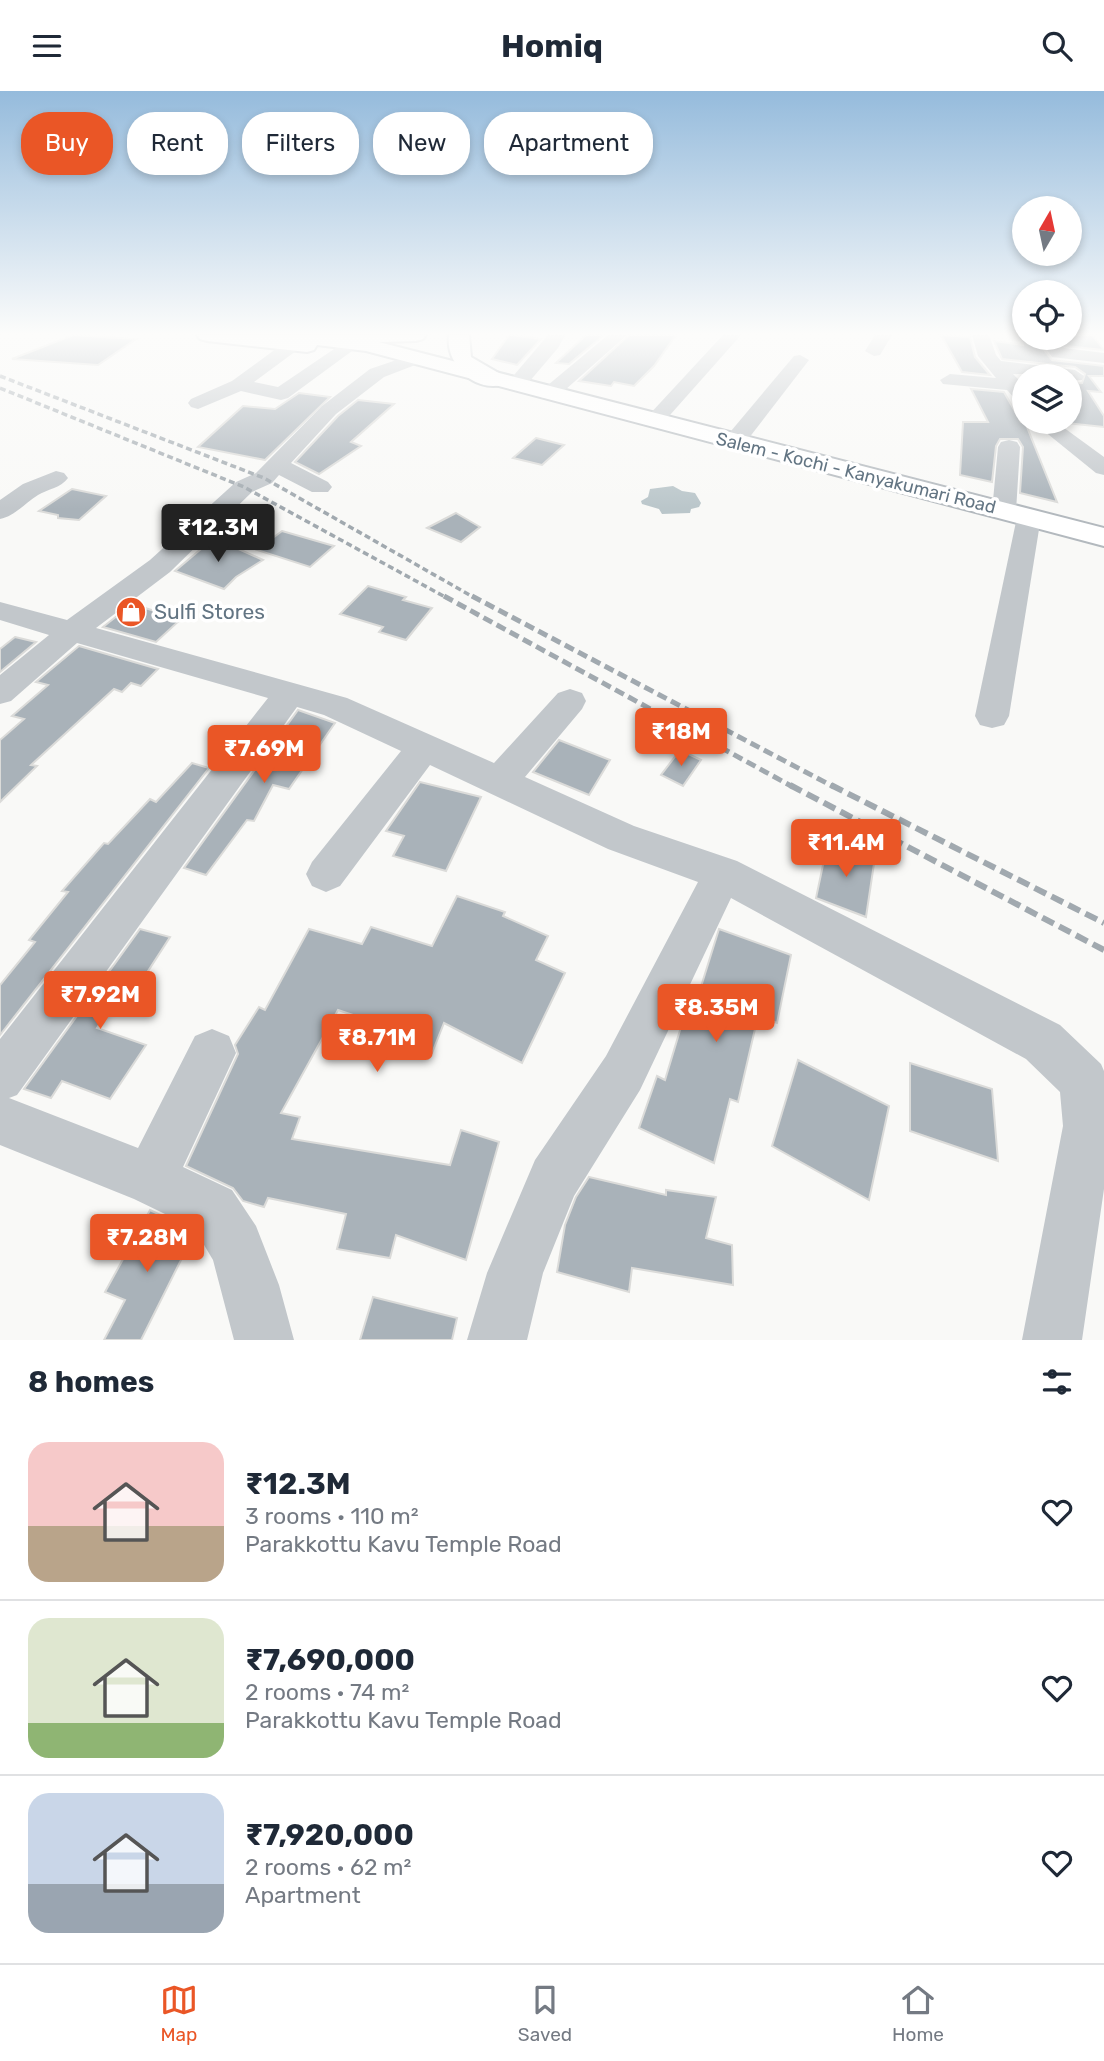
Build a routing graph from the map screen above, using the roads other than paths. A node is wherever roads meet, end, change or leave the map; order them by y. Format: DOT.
graph roads {
  1 [pos="221,393"];
  2 [pos="346,393"];
  3 [pos="679,393"];
  4 [pos="774,393"];
  5 [pos="350,394"];
  6 [pos="549,394"];
  7 [pos="198,403"];
  8 [pos="655,420"];
  9 [pos="1059,434"];
  10 [pos="734,442"];
  11 [pos="1009,447"];
  12 [pos="277,465"];
  13 [pos="1104,468"];
  14 [pos="56,478"];
  15 [pos="320,487"];
  16 [pos="0,512"];
  17 [pos="1016,514"];
  18 [pos="1104,537"];
  19 [pos="0,611"];
  20 [pos="74,630"];
  21 [pos="0,693"];
  22 [pos="290,693"];
  23 [pos="570,701"];
  24 [pos="992,716"];
  25 [pos="424,747"];
  26 [pos="499,782"];
  27 [pos="723,873"];
  28 [pos="326,874"];
  29 [pos="212,1053"];
  30 [pos="0,1078"];
  31 [pos="0,1120"];
  32 [pos="150,1179"];
  33 [pos="264,1340"];
  34 [pos="497,1340"];
  35 [pos="1052,1340"];
  1 -- 7 [label="street"];
  2 -- 5 [label="street"];
  3 -- 8 [label="street"];
  4 -- 10 [label="street"];
  5 -- 12 [label="street"];
  6 -- 8 [label="main road, Salem - Kochi - Kanyakumari Road"];
  8 -- 10 [label="main road, Salem - Kochi - Kanyakumari Road"];
  9 -- 13 [label="street"];
  10 -- 17 [label="main road, Salem - Kochi - Kanyakumari Road"];
  11 -- 17 [label="street"];
  12 -- 15 [label="street"];
  12 -- 20 [label="street"];
  14 -- 16 [label="street"];
  17 -- 18 [label="main road, Salem - Kochi - Kanyakumari Road"];
  17 -- 24 [label="street"];
  19 -- 20 [label="street"];
  20 -- 21 [label="street"];
  20 -- 22 [label="street"];
  22 -- 25 [label="street"];
  22 -- 30 [label="street"];
  23 -- 26 [label="street"];
  25 -- 26 [label="street"];
  25 -- 28 [label="street"];
  26 -- 27 [label="street"];
  27 -- 34 [label="street"];
  27 -- 35 [label="street"];
  29 -- 32 [label="street"];
  31 -- 32 [label="street"];
  32 -- 33 [label="street"];
}
